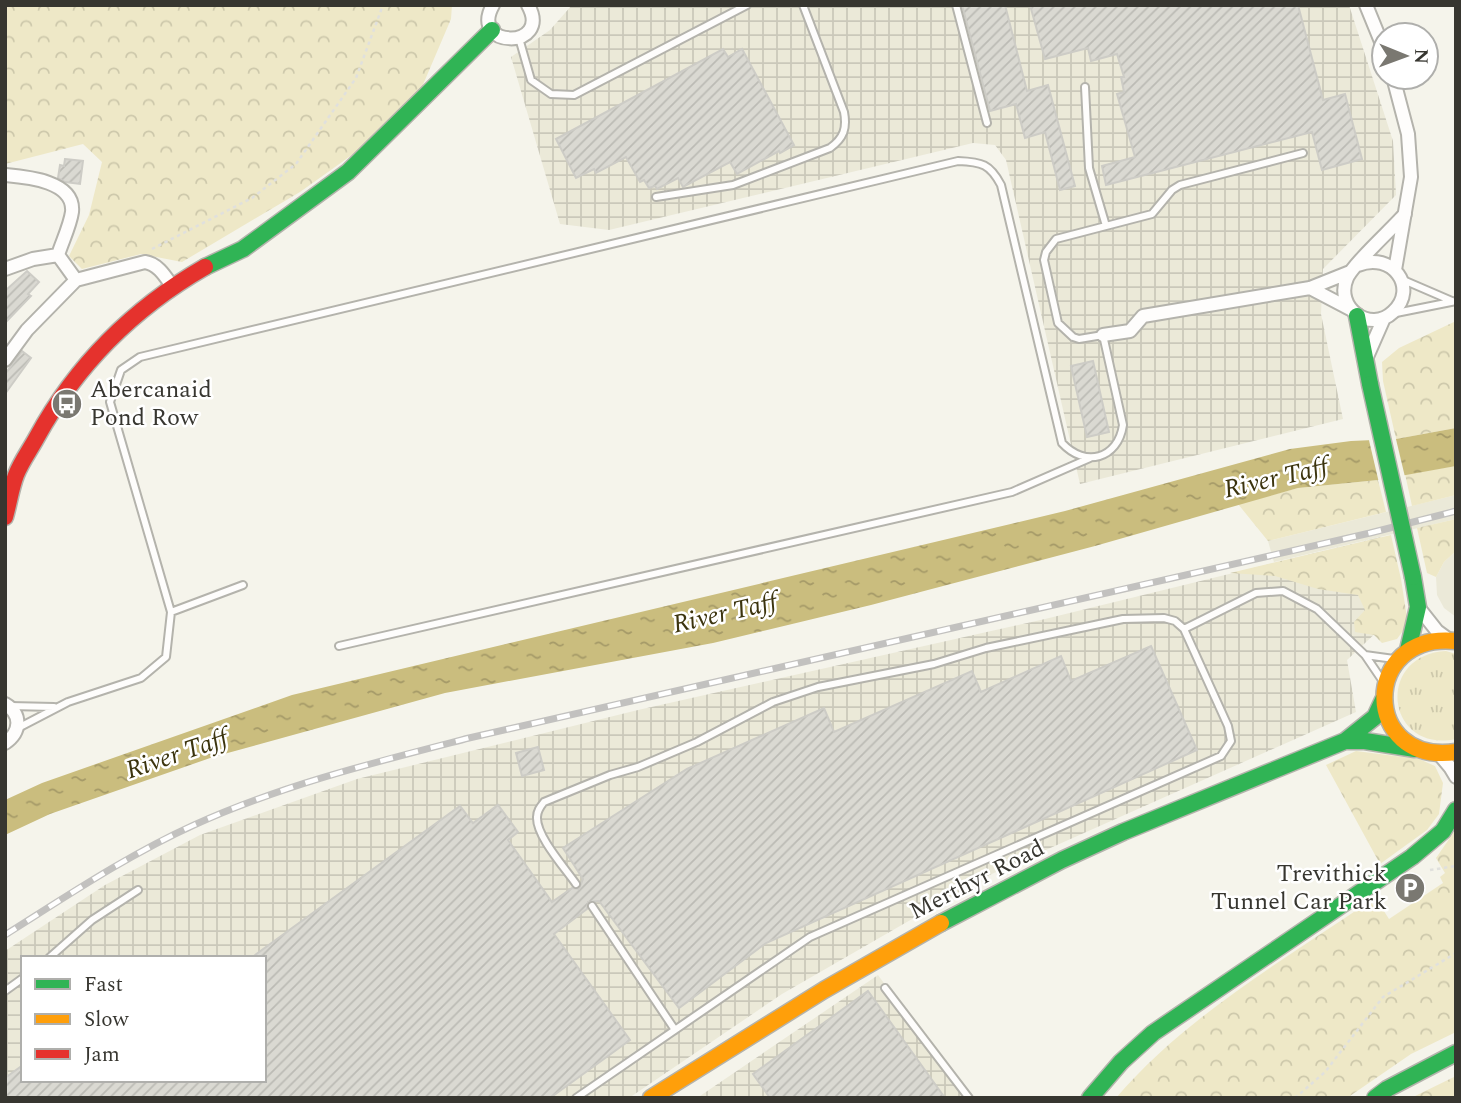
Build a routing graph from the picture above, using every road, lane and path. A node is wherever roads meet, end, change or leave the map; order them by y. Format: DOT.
graph roads {
  1 [pos="383,5"];
  2 [pos="493,5"];
  3 [pos="528,5"];
  4 [pos="747,5"];
  5 [pos="803,5"];
  6 [pos="956,5"];
  7 [pos="492,30"];
  8 [pos="519,38"];
  9 [pos="1085,87"];
  10 [pos="1397,91"];
  11 [pos="987,122"];
  12 [pos="1303,153"];
  13 [pos="5,175"];
  14 [pos="656,197"];
  15 [pos="1405,214"];
  16 [pos="1106,226"];
  17 [pos="58,255"];
  18 [pos="151,263"];
  19 [pos="1354,268"];
  20 [pos="5,269"];
  21 [pos="1398,274"];
  22 [pos="76,280"];
  23 [pos="172,286"];
  24 [pos="1310,288"];
  25 [pos="1455,302"];
  26 [pos="1354,312"];
  27 [pos="1388,316"];
  28 [pos="1103,335"];
  29 [pos="5,360"];
  30 [pos="1366,361"];
  31 [pos="1092,457"];
  32 [pos="5,517"];
  33 [pos="243,585"];
  34 [pos="1418,607"];
  35 [pos="171,612"];
  36 [pos="1184,629"];
  37 [pos="1452,640"];
  38 [pos="339,646"];
  39 [pos="1365,655"];
  40 [pos="1403,655"];
  41 [pos="1384,693"];
  42 [pos="7,705"];
  43 [pos="56,707"];
  44 [pos="17,729"];
  45 [pos="1345,741"];
  46 [pos="5,743"];
  47 [pos="1419,749"];
  48 [pos="1448,753"];
  49 [pos="1456,777"];
  50 [pos="1456,810"];
  51 [pos="1456,866"];
  52 [pos="1430,870"];
  53 [pos="576,884"];
  54 [pos="138,890"];
  55 [pos="592,906"];
  56 [pos="1456,953"];
  57 [pos="51,956"];
  58 [pos="21,979"];
  59 [pos="885,988"];
  60 [pos="5,990"];
  61 [pos="675,1030"];
  62 [pos="1456,1053"];
  63 [pos="576,1098"];
  64 [pos="651,1098"];
  65 [pos="969,1098"];
  66 [pos="1090,1098"];
  67 [pos="1295,1098"];
  68 [pos="1375,1098"];
  1 -- 18 [label="path"];
  2 -- 7 [label="street"];
  3 -- 8 [label="street"];
  4 -- 8 [label="lane"];
  5 -- 14 [label="lane"];
  6 -- 11 [label="lane"];
  7 -- 8 [label="street"];
  7 -- 23 [label="main road"];
  9 -- 16 [label="lane"];
  10 -- 15 [label="street"];
  12 -- 16 [label="lane"];
  13 -- 17 [label="street"];
  15 -- 19 [label="street"];
  15 -- 21 [label="street"];
  16 -- 28 [label="lane"];
  17 -- 20 [label="street"];
  17 -- 22 [label="street"];
  18 -- 22 [label="street"];
  18 -- 23 [label="street"];
  19 -- 21 [label="street"];
  19 -- 24 [label="street"];
  19 -- 26 [label="street"];
  21 -- 25 [label="lane"];
  21 -- 27 [label="street"];
  22 -- 29 [label="street"];
  23 -- 32 [label="main road"];
  24 -- 26 [label="street"];
  24 -- 28 [label="street"];
  25 -- 27 [label="lane"];
  26 -- 27 [label="street"];
  26 -- 30 [label="main road"];
  27 -- 30 [label="street"];
  28 -- 31 [label="lane"];
  30 -- 34 [label="main road, bridge"];
  31 -- 35 [label="lane"];
  31 -- 38 [label="lane"];
  33 -- 35 [label="lane"];
  34 -- 37 [label="street"];
  34 -- 40 [label="main road, Merthyr Road"];
  35 -- 43 [label="lane"];
  36 -- 39 [label="lane"];
  36 -- 53 [label="lane"];
  36 -- 61 [label="lane"];
  37 -- 40 [label="main road"];
  39 -- 40 [label="lane"];
  39 -- 41 [label="lane"];
  40 -- 41 [label="main road, Merthyr Road"];
  41 -- 45 [label="main road, Merthyr Road"];
  41 -- 47 [label="main road"];
  42 -- 43 [label="lane"];
  42 -- 44 [label="street"];
  43 -- 44 [label="lane"];
  44 -- 46 [label="street"];
  45 -- 47 [label="main road, Merthyr Road"];
  45 -- 64 [label="main road, Merthyr Road"];
  47 -- 48 [label="main road, Merthyr Road"];
  48 -- 49 [label="street"];
  50 -- 66 [label="main road"];
  51 -- 52 [label="path"];
  54 -- 57 [label="lane"];
  55 -- 61 [label="lane"];
  56 -- 67 [label="path"];
  58 -- 60 [label="lane"];
  59 -- 65 [label="lane"];
  61 -- 63 [label="lane"];
  62 -- 68 [label="main road"];
}
